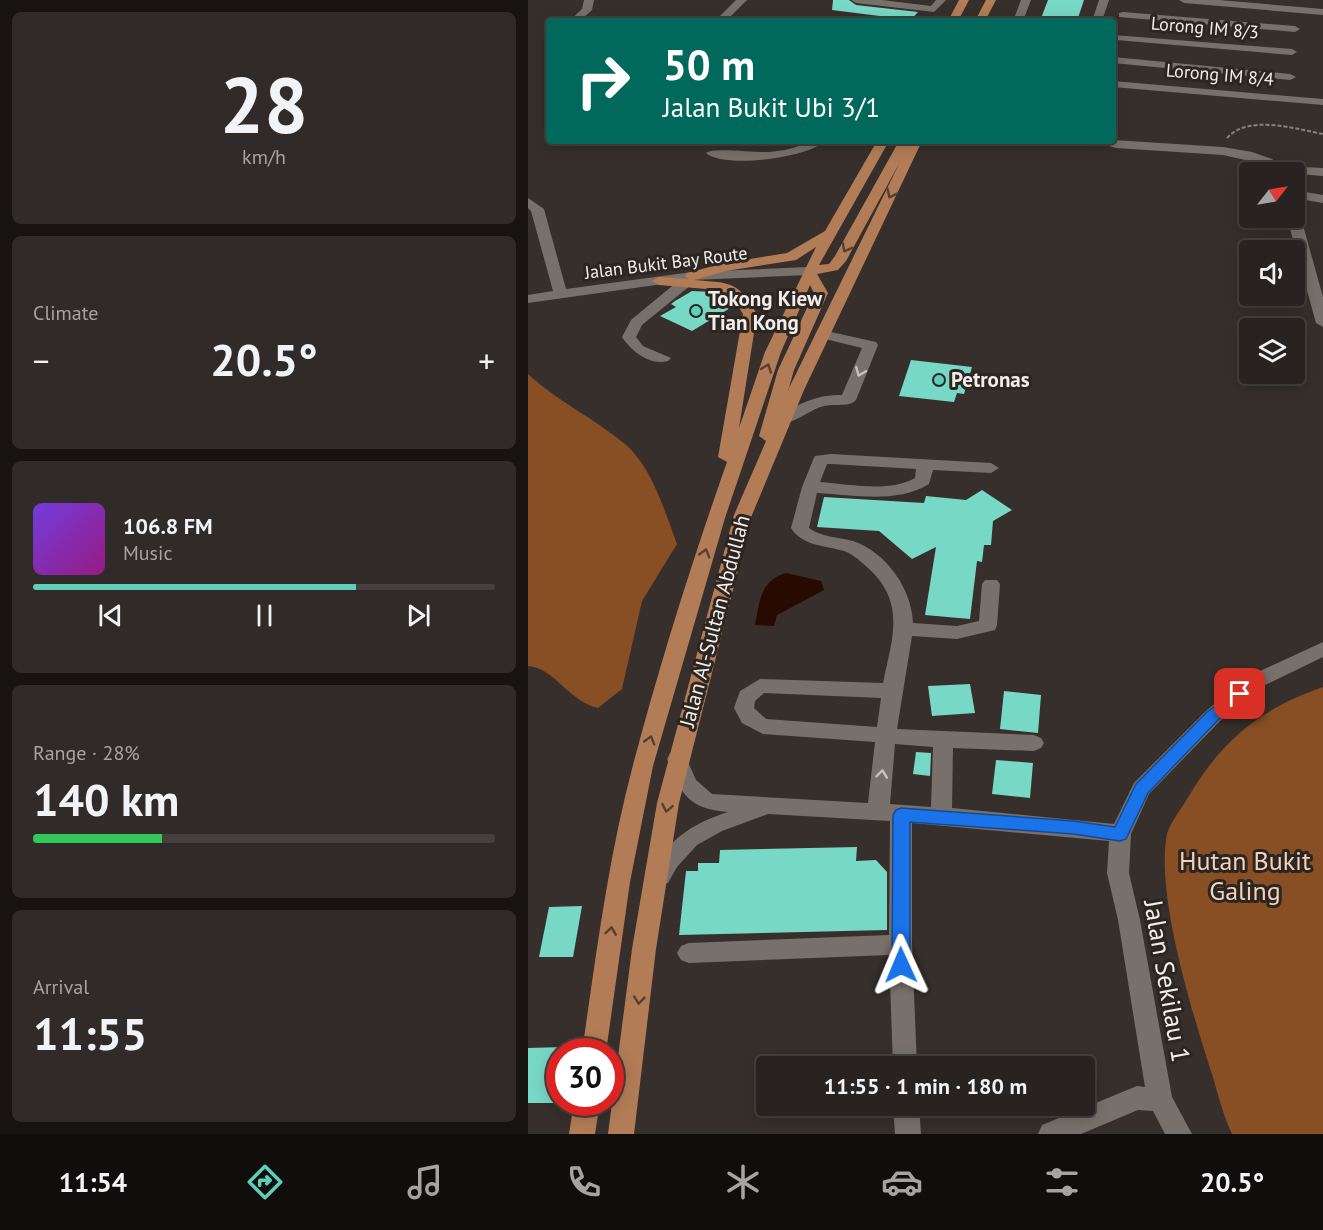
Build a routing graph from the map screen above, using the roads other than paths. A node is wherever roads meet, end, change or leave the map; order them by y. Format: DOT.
graph roads {
  1 [pos="856,0"];
  2 [pos="964,0"];
  3 [pos="991,0"];
  4 [pos="1026,0"];
  5 [pos="1104,0"];
  6 [pos="1128,0"];
  7 [pos="1184,0"];
  8 [pos="1322,0"];
  9 [pos="739,3"];
  10 [pos="937,4"];
  11 [pos="588,5"];
  12 [pos="1299,10"];
  13 [pos="1322,12"];
  14 [pos="1123,15"];
  15 [pos="577,18"];
  16 [pos="723,18"];
  17 [pos="955,18"];
  18 [pos="982,18"];
  19 [pos="1019,18"];
  20 [pos="1098,18"];
  21 [pos="1295,29"];
  22 [pos="1116,35"];
  23 [pos="1116,41"];
  24 [pos="1116,60"];
  25 [pos="1291,64"];
  26 [pos="1116,84"];
  27 [pos="1288,99"];
  28 [pos="1323,102"];
  29 [pos="1116,143"];
  30 [pos="812,144"];
  31 [pos="881,144"];
  32 [pos="902,144"];
  33 [pos="915,144"];
  34 [pos="712,153"];
  35 [pos="1265,162"];
  36 [pos="1305,172"];
  37 [pos="1322,172"];
  38 [pos="1305,195"];
  39 [pos="1320,197"];
  40 [pos="529,202"];
  41 [pos="1297,228"];
  42 [pos="830,232"];
  43 [pos="809,271"];
  44 [pos="689,279"];
  45 [pos="659,281"];
  46 [pos="561,295"];
  47 [pos="528,299"];
  48 [pos="1321,304"];
  49 [pos="1323,323"];
  50 [pos="822,334"];
  51 [pos="663,358"];
  52 [pos="785,419"];
  53 [pos="925,465"];
  54 [pos="992,468"];
  55 [pos="810,487"];
  56 [pos="743,515"];
  57 [pos="716,518"];
  58 [pos="992,584"];
  59 [pos="902,629"];
  60 [pos="1323,649"];
  61 [pos="892,691"];
  62 [pos="887,734"];
  63 [pos="943,740"];
  64 [pos="1034,743"];
  65 [pos="677,759"];
  66 [pos="767,807"];
  67 [pos="878,814"];
  68 [pos="901,815"];
  69 [pos="941,816"];
  70 [pos="1120,834"];
  71 [pos="653,889"];
  72 [pos="900,945"];
  73 [pos="689,953"];
  74 [pos="596,1038"];
  75 [pos="905,1056"];
  76 [pos="1160,1100"];
  77 [pos="585,1116"];
  78 [pos="907,1116"];
  79 [pos="582,1134"];
  80 [pos="621,1134"];
  81 [pos="908,1134"];
  82 [pos="1051,1134"];
  83 [pos="1179,1134"];
  1 -- 10 [label="street"];
  2 -- 17 [label="main road"];
  3 -- 18 [label="main road"];
  4 -- 19 [label="street"];
  5 -- 20 [label="street"];
  6 -- 14 [label="street"];
  7 -- 12 [label="street"];
  8 -- 13 [label="street"];
  9 -- 16 [label="street"];
  11 -- 15 [label="street"];
  12 -- 13 [label="street"];
  12 -- 21 [label="street"];
  14 -- 21 [label="street"];
  14 -- 22 [label="street"];
  21 -- 25 [label="street"];
  23 -- 25 [label="street, Lorong IM 8/3"];
  24 -- 25 [label="street"];
  25 -- 27 [label="street"];
  26 -- 27 [label="street, Lorong IM 8/4"];
  27 -- 28 [label="street, Lorong IM 8/4"];
  29 -- 35 [label="street"];
  30 -- 34 [label="street"];
  31 -- 42 [label="main road, Jalan Al-Sultan Abdullah"];
  32 -- 43 [label="main road, one-way"];
  33 -- 50 [label="main road, Jalan Al-Sultan Abdullah, one-way"];
  36 -- 37 [label="street"];
  38 -- 39 [label="street"];
  40 -- 46 [label="street"];
  41 -- 48 [label="street"];
  42 -- 43 [label="main road, Jalan Al-Sultan Abdullah"];
  42 -- 44 [label="main road"];
  43 -- 44 [label="street, Jalan Bukit Bay Route"];
  43 -- 56 [label="main road"];
  57 -- 43 [label="main road, Jalan Al-Sultan Abdullah, one-way"];
  44 -- 45 [label="main road"];
  44 -- 51 [label="street"];
  44 -- 57 [label="main road"];
  45 -- 46 [label="street, Jalan Bukit Bay Route"];
  46 -- 47 [label="street, Jalan Bukit Bay Route"];
  48 -- 49 [label="street"];
  50 -- 52 [label="main road, Jalan Al-Sultan Abdullah"];
  50 -- 52 [label="street, one-way"];
  52 -- 56 [label="main road, Jalan Al-Sultan Abdullah"];
  53 -- 54 [label="street"];
  53 -- 55 [label="street"];
  53 -- 55 [label="street"];
  55 -- 59 [label="street"];
  56 -- 65 [label="main road, Jalan Al-Sultan Abdullah"];
  74 -- 57 [label="main road, Jalan Al-Sultan Abdullah, one-way"];
  58 -- 59 [label="street"];
  59 -- 61 [label="street"];
  60 -- 70 [label="street"];
  61 -- 62 [label="street"];
  61 -- 62 [label="street"];
  62 -- 63 [label="street"];
  67 -- 62 [label="street, one-way"];
  63 -- 64 [label="street"];
  63 -- 69 [label="street"];
  65 -- 66 [label="street"];
  65 -- 71 [label="main road, Jalan Al-Sultan Abdullah, one-way"];
  66 -- 67 [label="street"];
  66 -- 71 [label="street"];
  67 -- 68 [label="street"];
  68 -- 69 [label="street"];
  68 -- 72 [label="street"];
  69 -- 70 [label="street"];
  70 -- 76 [label="street, Jalan Sekilau 1"];
  71 -- 80 [label="main road, Jalan Al-Sultan Abdullah, one-way"];
  72 -- 73 [label="street"];
  72 -- 75 [label="street"];
  76 -- 82 [label="street"];
  76 -- 83 [label="street, Jalan Sekilau 1"];
  77 -- 79 [label="main road"];
  78 -- 81 [label="street"];
}
